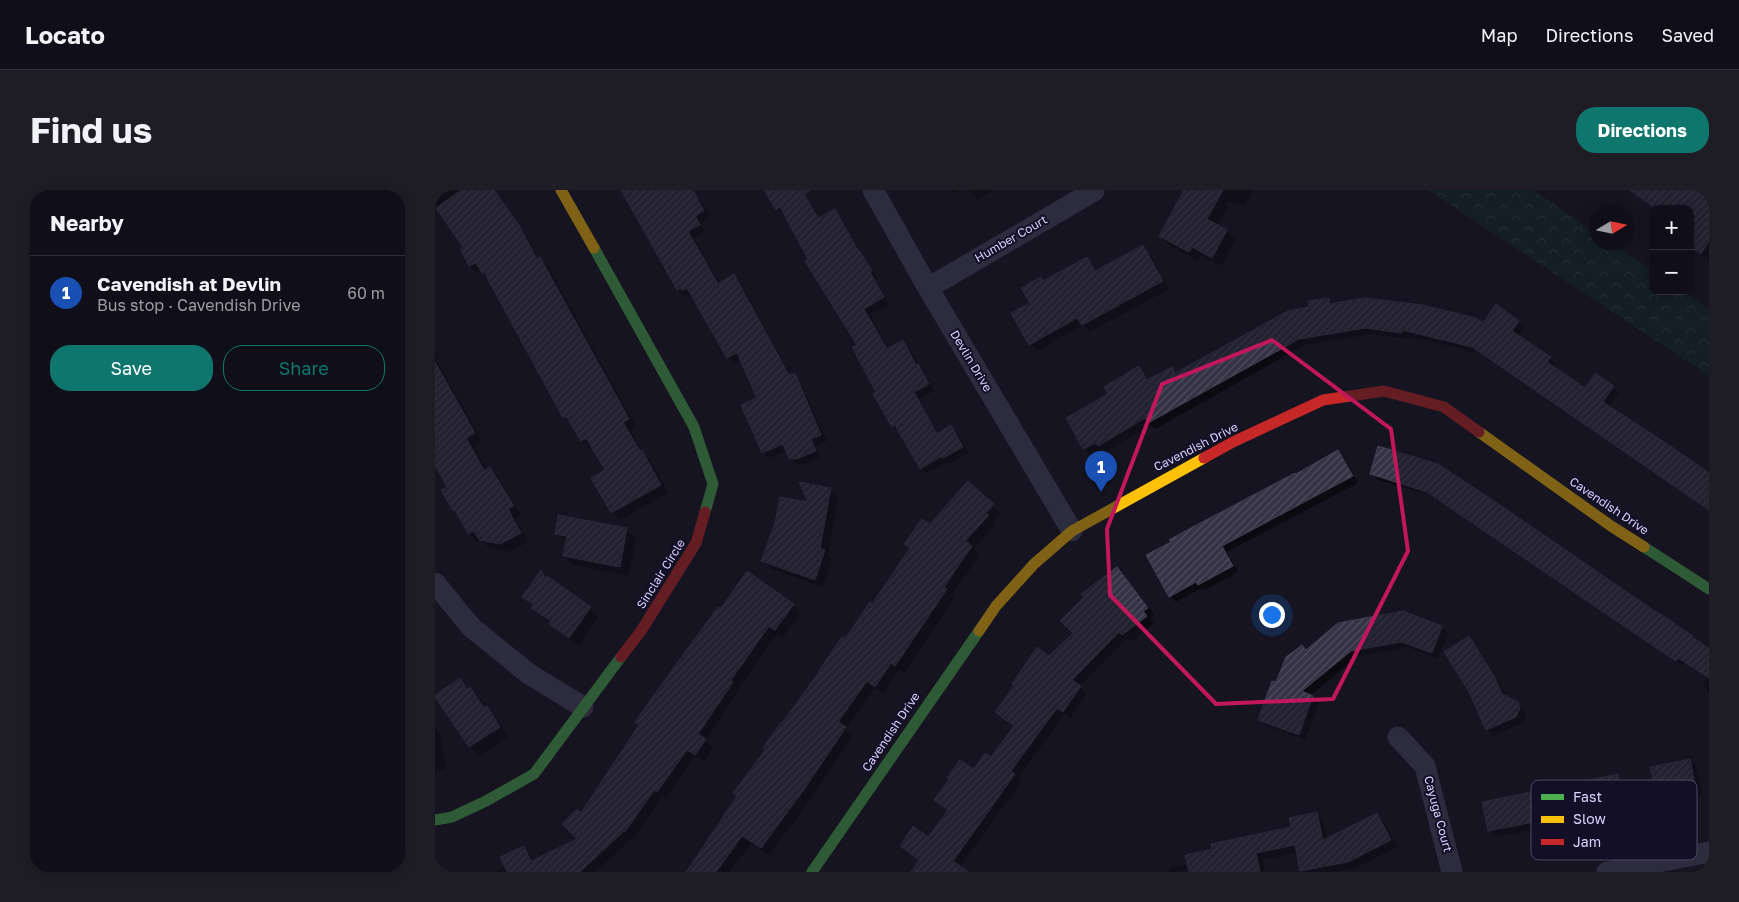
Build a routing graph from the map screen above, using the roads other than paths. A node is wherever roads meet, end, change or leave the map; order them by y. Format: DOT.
graph roads {
  1 [pos="561,190"];
  2 [pos="873,190"];
  3 [pos="1094,191"];
  4 [pos="927,288"];
  5 [pos="1072,530"];
  6 [pos="435,584"];
  7 [pos="1709,589"];
  8 [pos="583,708"];
  9 [pos="1398,737"];
  10 [pos="435,820"];
  11 [pos="1668,860"];
  12 [pos="817,870"];
  13 [pos="1452,872"];
  14 [pos="1607,872"];
  1 -- 8 [label="street, Sinclair Circle"];
  2 -- 4 [label="street, Devlin Drive"];
  3 -- 4 [label="street, Humber Court"];
  4 -- 5 [label="street, Devlin Drive"];
  5 -- 7 [label="street, Cavendish Drive"];
  5 -- 12 [label="street, Cavendish Drive"];
  6 -- 8 [label="street"];
  8 -- 10 [label="street, Sinclair Circle"];
  9 -- 13 [label="street, Cayuga Court"];
  11 -- 14 [label="street"];
}
